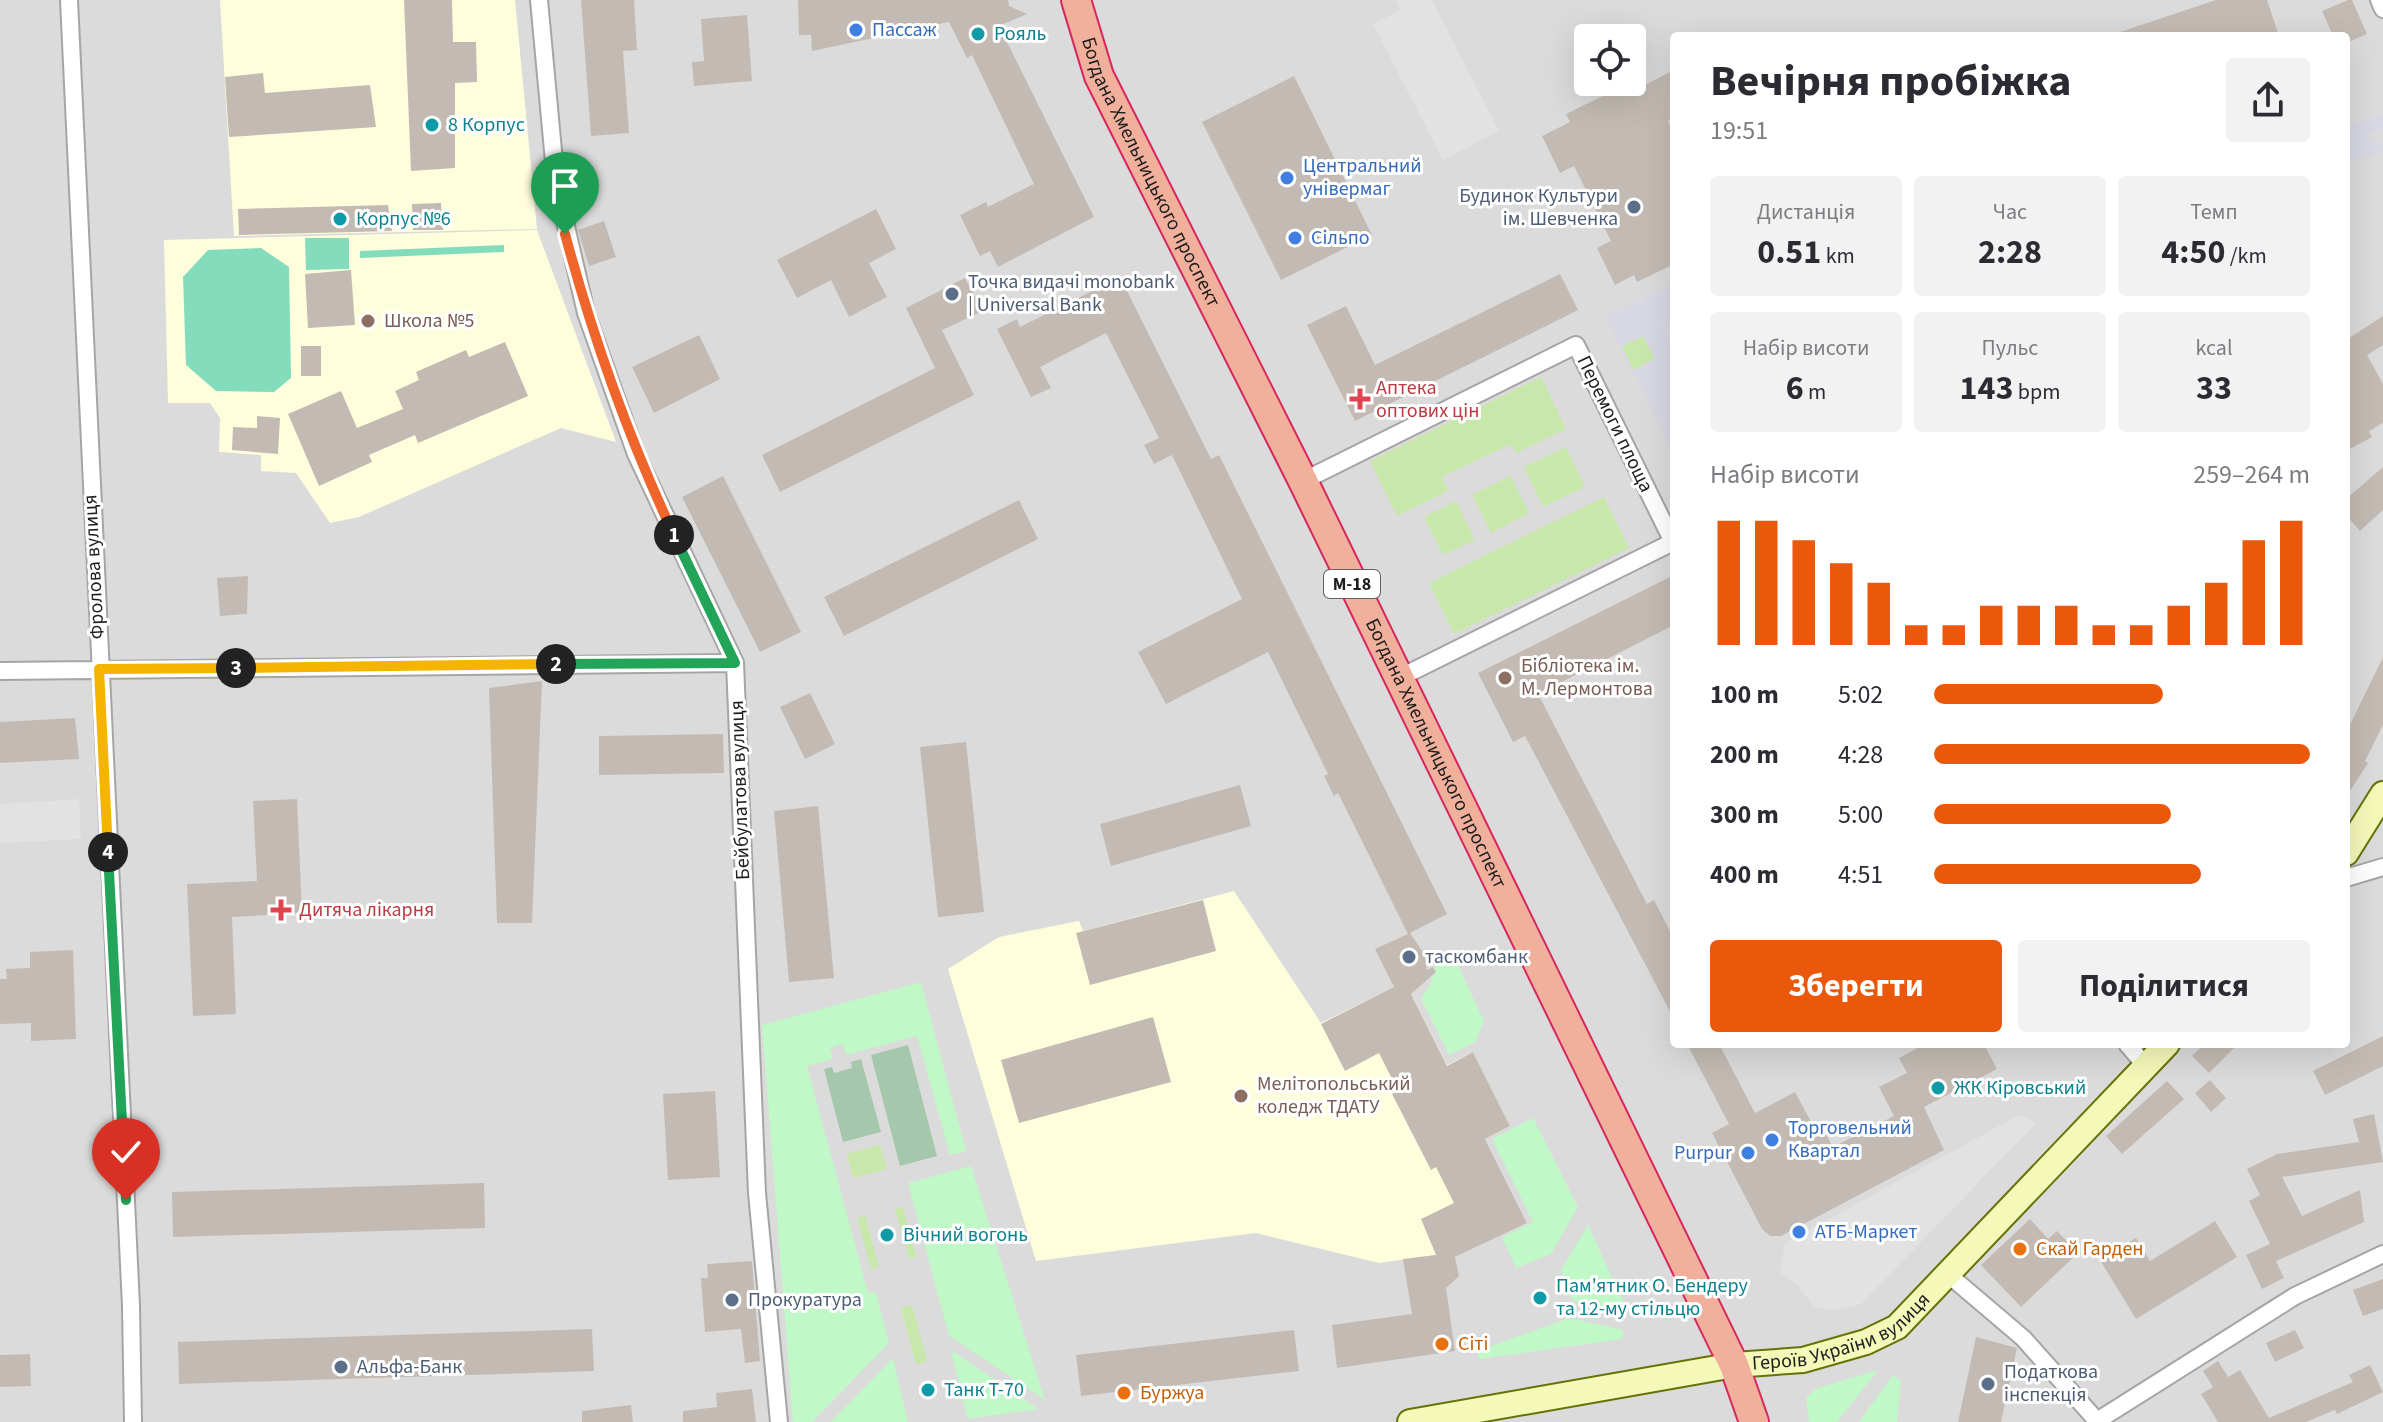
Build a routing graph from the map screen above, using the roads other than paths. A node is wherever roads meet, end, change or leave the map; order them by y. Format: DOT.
graph roads {
  1 [pos="69,0"];
  2 [pos="539,0"];
  3 [pos="1076,0"];
  4 [pos="2379,0"];
  5 [pos="2383,9"];
  6 [pos="1303,481"];
  7 [pos="1670,534"];
  8 [pos="1670,544"];
  9 [pos="735,663"];
  10 [pos="99,669"];
  11 [pos="0,671"];
  12 [pos="1397,679"];
  13 [pos="2383,794"];
  14 [pos="2350,847"];
  15 [pos="2383,867"];
  16 [pos="2350,877"];
  17 [pos="2130,1048"];
  18 [pos="2163,1048"];
  19 [pos="2145,1065"];
  20 [pos="2383,1254"];
  21 [pos="1950,1276"];
  22 [pos="1734,1365"];
  23 [pos="133,1422"];
  24 [pos="779,1422"];
  25 [pos="1410,1422"];
  26 [pos="1754,1422"];
  27 [pos="2097,1422"];
  1 -- 10 [label="street, Фролова вулиця"];
  2 -- 9 [label="street, Бейбулатова вулиця"];
  3 -- 6 [label="highway, Богдана Хмельницького проспект / М-18"];
  4 -- 5 [label="street"];
  6 -- 7 [label="street, Перемоги площа"];
  6 -- 12 [label="highway, Богдана Хмельницького проспект / М-18"];
  8 -- 12 [label="street, Перемоги площа"];
  9 -- 10 [label="street"];
  9 -- 24 [label="street, Бейбулатова вулиця"];
  10 -- 11 [label="street"];
  10 -- 23 [label="street, Фролова вулиця"];
  12 -- 22 [label="highway, Богдана Хмельницького проспект / М-18"];
  13 -- 14 [label="main road"];
  15 -- 16 [label="street"];
  17 -- 19 [label="street"];
  18 -- 19 [label="main road, Героїв України вулиця"];
  19 -- 21 [label="main road, Героїв України вулиця"];
  20 -- 27 [label="street"];
  21 -- 22 [label="main road, Героїв України вулиця"];
  21 -- 27 [label="street"];
  22 -- 25 [label="main road, Героїв України вулиця"];
  22 -- 26 [label="highway, Богдана Хмельницького проспект / М-18"];
}
